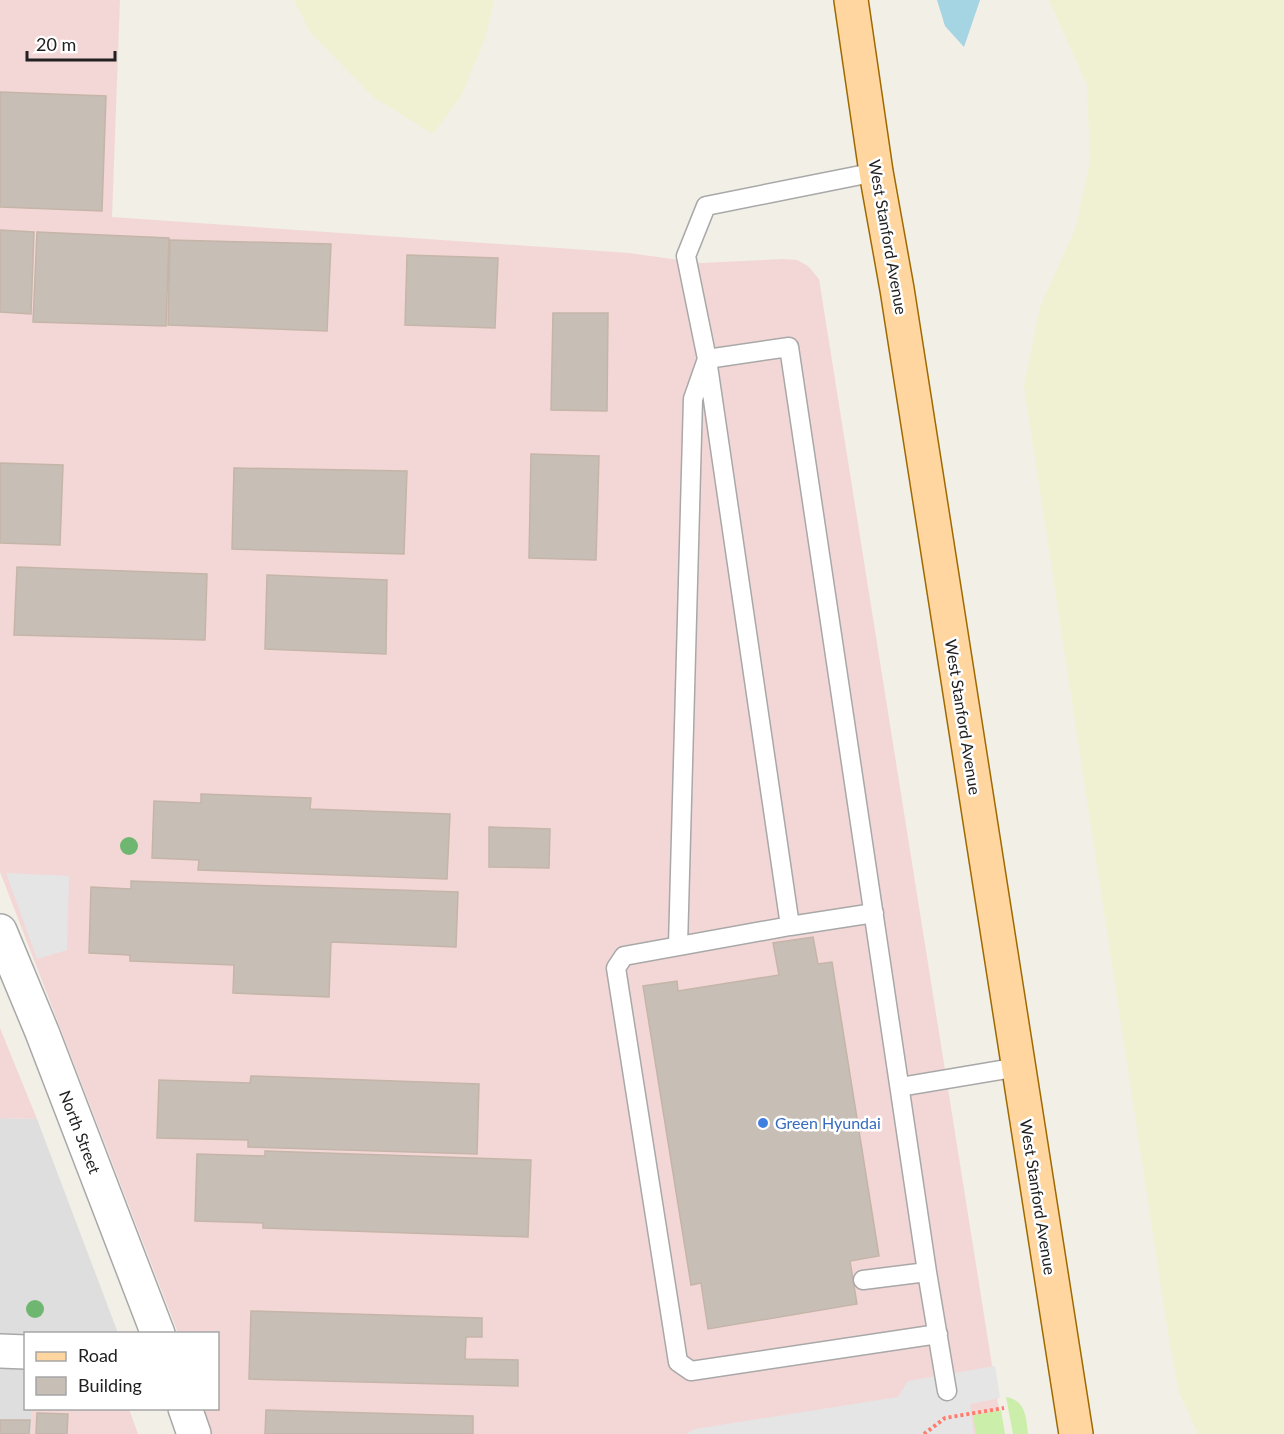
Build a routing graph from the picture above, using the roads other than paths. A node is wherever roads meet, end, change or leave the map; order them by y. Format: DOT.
graph roads {
  1 [pos="851,0"];
  2 [pos="876,172"];
  3 [pos="707,359"];
  4 [pos="874,913"];
  5 [pos="790,926"];
  6 [pos="0,931"];
  7 [pos="678,946"];
  8 [pos="1018,1067"];
  9 [pos="900,1088"];
  10 [pos="927,1272"];
  11 [pos="863,1280"];
  12 [pos="157,1332"];
  13 [pos="938,1334"];
  14 [pos="0,1351"];
  15 [pos="24,1352"];
  16 [pos="947,1391"];
  17 [pos="186,1410"];
  18 [pos="194,1434"];
  19 [pos="1076,1434"];
  1 -- 2 [label="main road, West Stanford Avenue"];
  2 -- 3 [label="lane"];
  2 -- 8 [label="main road, West Stanford Avenue"];
  3 -- 4 [label="lane"];
  3 -- 5 [label="lane"];
  3 -- 7 [label="lane"];
  4 -- 5 [label="lane"];
  4 -- 9 [label="lane"];
  5 -- 7 [label="lane"];
  6 -- 12 [label="street, North Street"];
  7 -- 13 [label="lane"];
  8 -- 9 [label="lane"];
  8 -- 19 [label="main road, West Stanford Avenue"];
  9 -- 10 [label="lane"];
  10 -- 11 [label="lane"];
  10 -- 13 [label="lane"];
  13 -- 16 [label="lane"];
  14 -- 15 [label="street"];
  17 -- 18 [label="street"];
}
